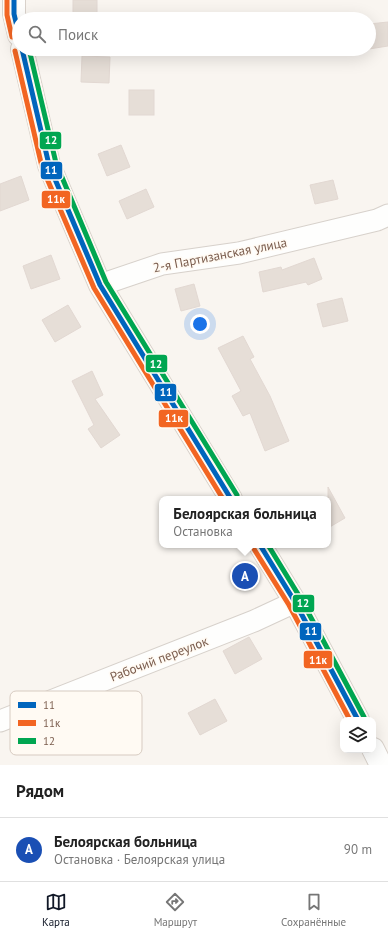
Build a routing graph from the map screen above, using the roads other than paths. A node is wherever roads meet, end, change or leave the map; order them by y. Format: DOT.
graph roads {
  1 [pos="14,0"];
  2 [pos="14,12"];
  3 [pos="24,56"];
  4 [pos="388,215"];
  5 [pos="100,284"];
  6 [pos="229,496"];
  7 [pos="262,548"];
  8 [pos="295,602"];
  9 [pos="76,691"];
  10 [pos="10,717"];
  11 [pos="356,717"];
  12 [pos="0,721"];
  13 [pos="375,753"];
  14 [pos="382,765"];
  1 -- 2 [label="street"];
  3 -- 5 [label="street"];
  4 -- 5 [label="street, 2-я Партизанская улица"];
  5 -- 6 [label="street"];
  7 -- 8 [label="street"];
  8 -- 9 [label="street, Рабочий переулок"];
  8 -- 11 [label="street"];
  10 -- 12 [label="street, Рабочий переулок"];
  13 -- 14 [label="street"];
}
